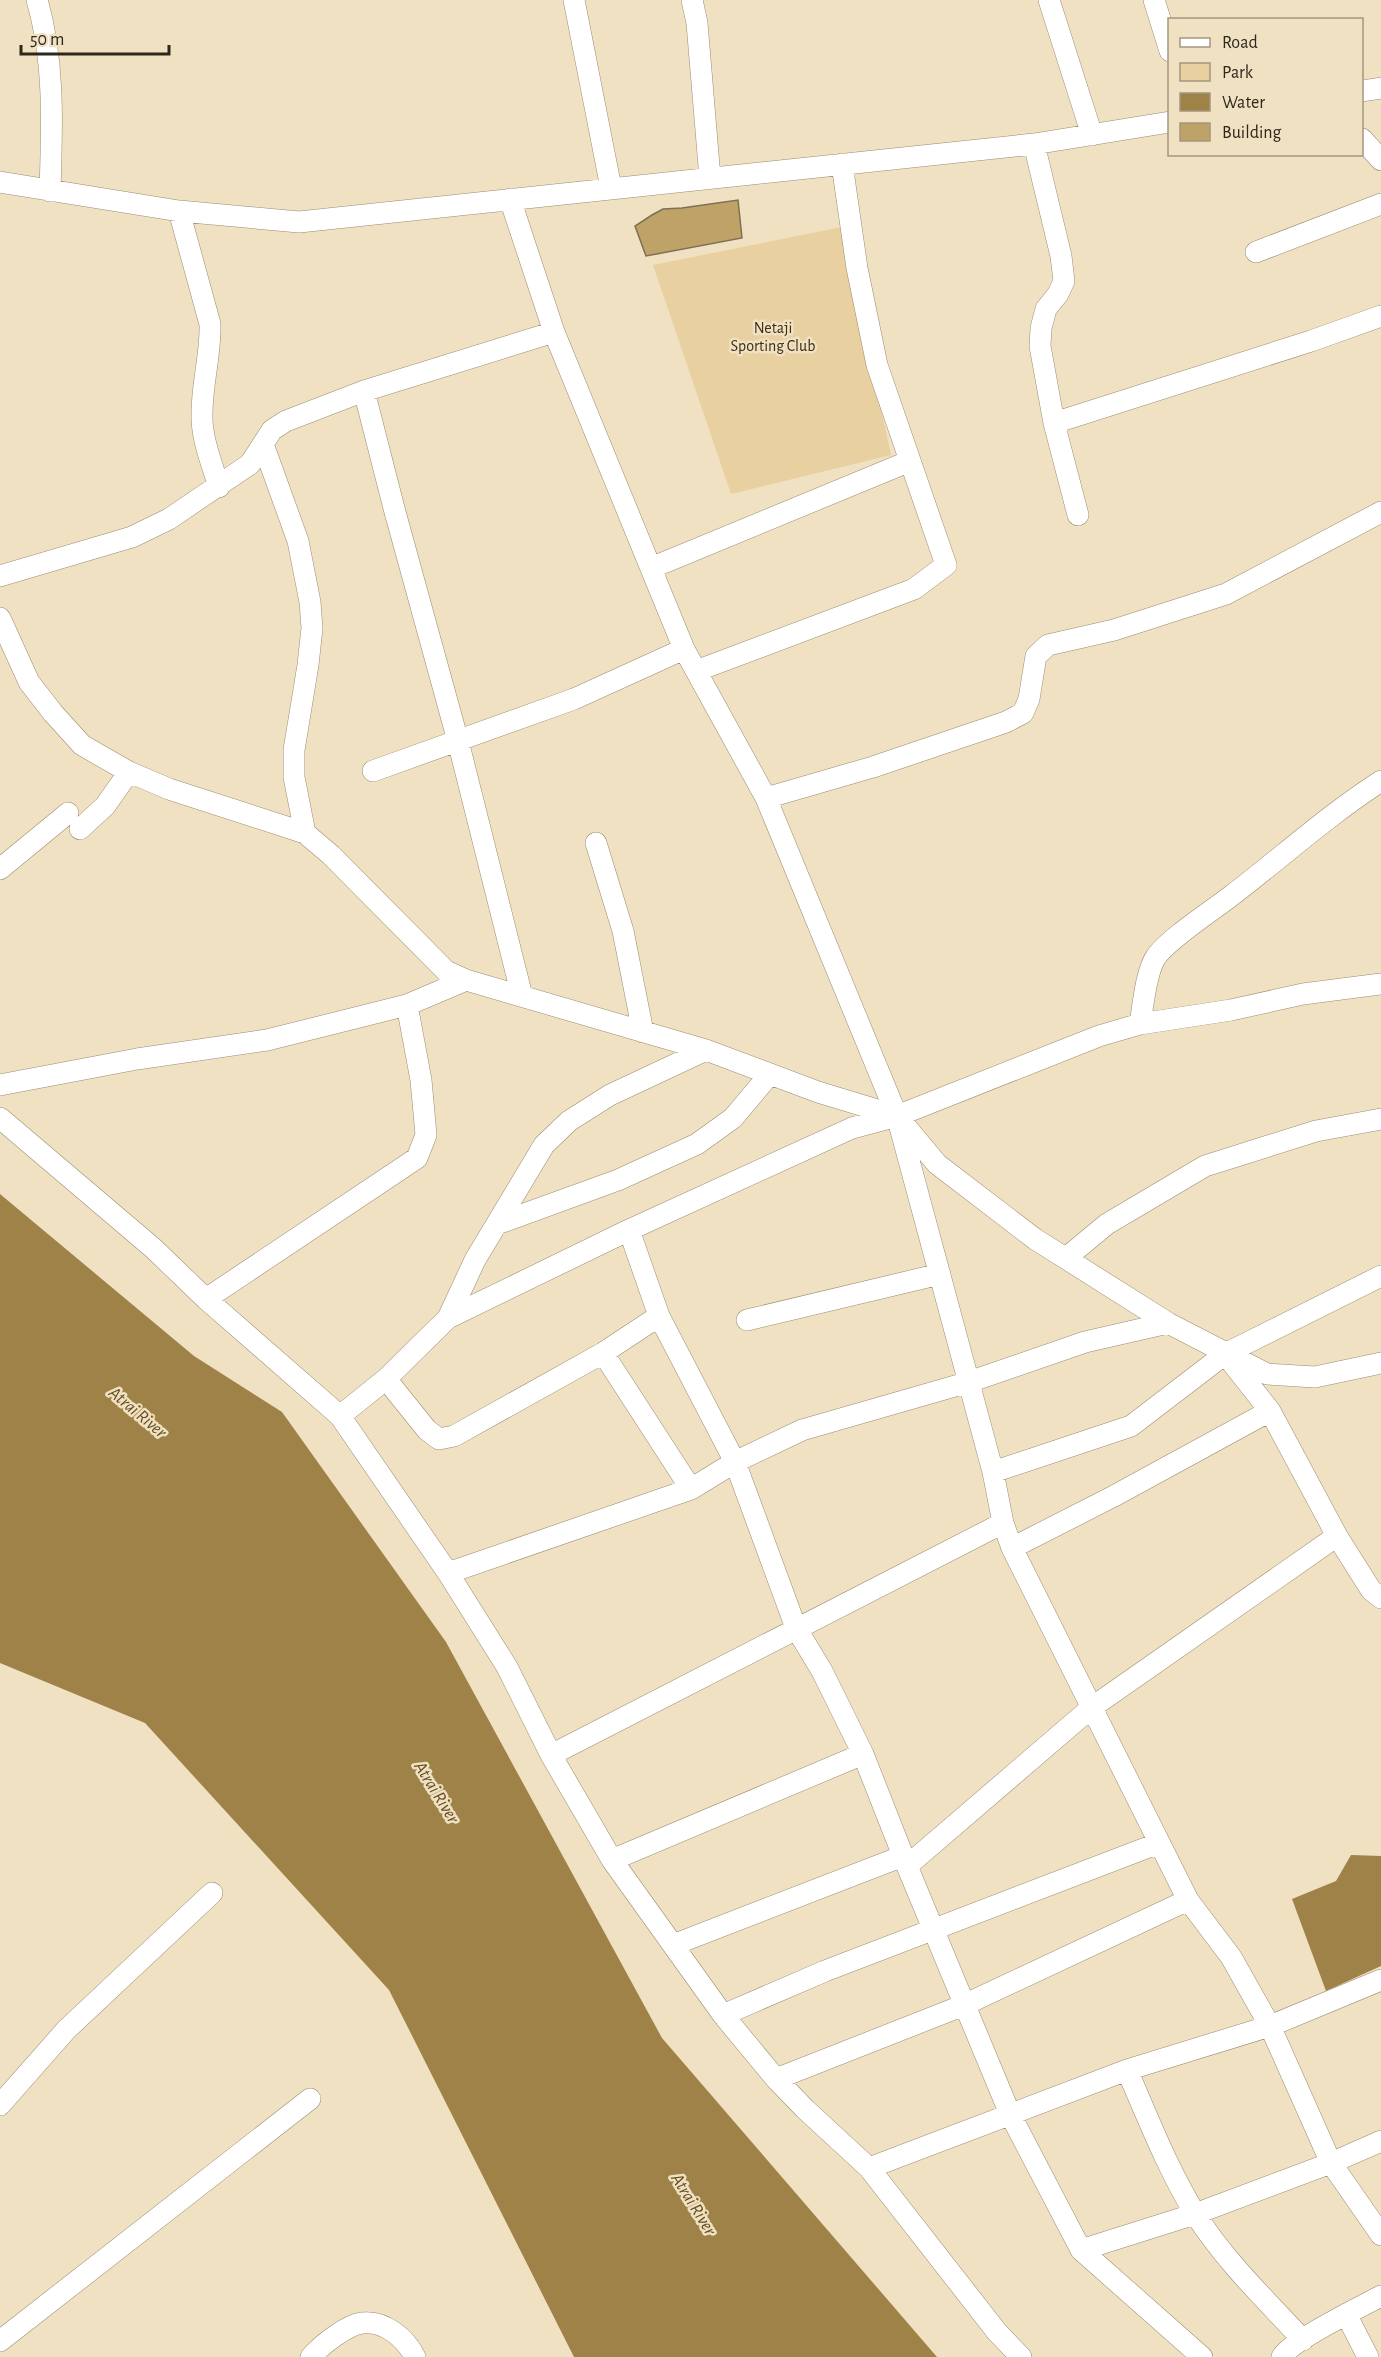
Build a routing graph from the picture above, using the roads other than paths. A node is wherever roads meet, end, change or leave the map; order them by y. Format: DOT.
graph roads {
  1 [pos="37,0"];
  2 [pos="574,0"];
  3 [pos="692,0"];
  4 [pos="1049,0"];
  5 [pos="1154,0"];
  6 [pos="1168,45"];
  7 [pos="1381,88"];
  8 [pos="1363,91"];
  9 [pos="1168,122"];
  10 [pos="1092,135"];
  11 [pos="1363,140"];
  12 [pos="1034,144"];
  13 [pos="1381,160"];
  14 [pos="842,164"];
  15 [pos="711,178"];
  16 [pos="0,182"];
  17 [pos="611,188"];
  18 [pos="50,191"];
  19 [pos="510,199"];
  20 [pos="1381,204"];
  21 [pos="179,211"];
  22 [pos="1256,252"];
  23 [pos="1381,316"];
  24 [pos="554,332"];
  25 [pos="364,391"];
  26 [pos="1054,423"];
  27 [pos="263,444"];
  28 [pos="910,461"];
  29 [pos="219,487"];
  30 [pos="1381,513"];
  31 [pos="1078,515"];
  32 [pos="651,568"];
  33 [pos="0,576"];
  34 [pos="0,618"];
  35 [pos="684,649"];
  36 [pos="696,671"];
  37 [pos="459,741"];
  38 [pos="373,771"];
  39 [pos="129,772"];
  40 [pos="1381,781"];
  41 [pos="766,798"];
  42 [pos="305,833"];
  43 [pos="596,843"];
  44 [pos="0,869"];
  45 [pos="466,980"];
  46 [pos="1381,984"];
  47 [pos="522,996"];
  48 [pos="406,1005"];
  49 [pos="1140,1024"];
  50 [pos="643,1032"];
  51 [pos="706,1050"];
  52 [pos="770,1074"];
  53 [pos="0,1085"];
  54 [pos="897,1116"];
  55 [pos="0,1118"];
  56 [pos="1381,1119"];
  57 [pos="497,1224"];
  58 [pos="629,1230"];
  59 [pos="1066,1258"];
  60 [pos="939,1274"];
  61 [pos="1381,1276"];
  62 [pos="206,1299"];
  63 [pos="659,1316"];
  64 [pos="448,1318"];
  65 [pos="747,1320"];
  66 [pos="1168,1323"];
  67 [pos="603,1353"];
  68 [pos="1225,1354"];
  69 [pos="1381,1363"];
  70 [pos="387,1379"];
  71 [pos="969,1382"];
  72 [pos="1270,1411"];
  73 [pos="340,1416"];
  74 [pos="735,1462"];
  75 [pos="993,1472"];
  76 [pos="691,1489"];
  77 [pos="1003,1523"];
  78 [pos="1337,1536"];
  79 [pos="1012,1548"];
  80 [pos="448,1573"];
  81 [pos="1381,1598"];
  82 [pos="796,1628"];
  83 [pos="1091,1708"];
  84 [pos="863,1754"];
  85 [pos="551,1755"];
  86 [pos="1159,1843"];
  87 [pos="612,1860"];
  88 [pos="905,1861"];
  89 [pos="212,1893"];
  90 [pos="1188,1900"];
  91 [pos="935,1929"];
  92 [pos="673,1945"];
  93 [pos="1381,1980"];
  94 [pos="964,2005"];
  95 [pos="723,2015"];
  96 [pos="1270,2026"];
  97 [pos="1127,2070"];
  98 [pos="776,2079"];
  99 [pos="4,2092"];
  100 [pos="310,2099"];
  101 [pos="1010,2114"];
  102 [pos="1381,2141"];
  103 [pos="1331,2163"];
  104 [pos="869,2168"];
  105 [pos="1196,2214"];
  106 [pos="1381,2235"];
  107 [pos="1081,2250"];
  108 [pos="1381,2296"];
  109 [pos="1346,2314"];
  110 [pos="1303,2340"];
  111 [pos="0,2342"];
  112 [pos="311,2357"];
  113 [pos="415,2357"];
  114 [pos="1021,2357"];
  115 [pos="1202,2357"];
  116 [pos="1282,2357"];
  117 [pos="1368,2357"];
  1 -- 18 [label="street"];
  2 -- 17 [label="street"];
  3 -- 15 [label="street"];
  4 -- 10 [label="street"];
  5 -- 6 [label="street"];
  7 -- 8 [label="street"];
  9 -- 10 [label="street"];
  10 -- 12 [label="street"];
  11 -- 13 [label="street"];
  12 -- 14 [label="street"];
  12 -- 26 [label="street"];
  14 -- 15 [label="street"];
  14 -- 28 [label="street"];
  15 -- 17 [label="street"];
  16 -- 18 [label="street"];
  17 -- 19 [label="street"];
  18 -- 21 [label="street"];
  19 -- 21 [label="street"];
  19 -- 24 [label="street"];
  20 -- 22 [label="street"];
  21 -- 29 [label="street"];
  23 -- 26 [label="street"];
  24 -- 25 [label="street"];
  24 -- 32 [label="street"];
  25 -- 27 [label="street"];
  25 -- 37 [label="street"];
  26 -- 31 [label="street"];
  27 -- 29 [label="street"];
  27 -- 42 [label="street"];
  28 -- 32 [label="street"];
  28 -- 36 [label="street"];
  29 -- 33 [label="street"];
  30 -- 41 [label="street"];
  32 -- 35 [label="street"];
  34 -- 39 [label="street"];
  35 -- 36 [label="street"];
  35 -- 37 [label="street"];
  36 -- 41 [label="street"];
  37 -- 38 [label="street"];
  37 -- 47 [label="street"];
  39 -- 42 [label="street"];
  39 -- 44 [label="street"];
  40 -- 49 [label="street"];
  41 -- 54 [label="street"];
  42 -- 45 [label="street"];
  43 -- 50 [label="street"];
  45 -- 47 [label="street"];
  45 -- 48 [label="street"];
  46 -- 49 [label="street"];
  47 -- 50 [label="street"];
  48 -- 53 [label="street"];
  48 -- 62 [label="street"];
  49 -- 54 [label="street"];
  50 -- 51 [label="street"];
  51 -- 52 [label="street"];
  51 -- 57 [label="street"];
  52 -- 54 [label="street"];
  52 -- 57 [label="street"];
  54 -- 58 [label="street"];
  54 -- 59 [label="street"];
  54 -- 60 [label="street"];
  55 -- 62 [label="street"];
  56 -- 59 [label="street"];
  57 -- 64 [label="street"];
  58 -- 63 [label="street"];
  58 -- 64 [label="street"];
  59 -- 66 [label="street"];
  60 -- 65 [label="street"];
  60 -- 71 [label="street"];
  61 -- 68 [label="street"];
  62 -- 73 [label="street"];
  63 -- 67 [label="street"];
  63 -- 74 [label="street"];
  64 -- 70 [label="street"];
  66 -- 68 [label="street"];
  66 -- 71 [label="street"];
  67 -- 70 [label="street"];
  67 -- 76 [label="street"];
  68 -- 69 [label="street"];
  68 -- 72 [label="street"];
  68 -- 75 [label="street"];
  70 -- 73 [label="street"];
  71 -- 74 [label="street"];
  71 -- 75 [label="street"];
  72 -- 78 [label="street"];
  72 -- 79 [label="street"];
  73 -- 80 [label="street"];
  74 -- 76 [label="street"];
  74 -- 82 [label="street"];
  75 -- 77 [label="street"];
  76 -- 80 [label="street"];
  77 -- 79 [label="street"];
  77 -- 82 [label="street"];
  78 -- 81 [label="street"];
  78 -- 83 [label="street"];
  79 -- 83 [label="street"];
  80 -- 85 [label="street"];
  82 -- 84 [label="street"];
  82 -- 85 [label="street"];
  83 -- 86 [label="street"];
  83 -- 88 [label="street"];
  84 -- 87 [label="street"];
  84 -- 88 [label="street"];
  85 -- 87 [label="street"];
  86 -- 90 [label="street"];
  86 -- 91 [label="street"];
  87 -- 92 [label="street"];
  88 -- 91 [label="street"];
  88 -- 92 [label="street"];
  89 -- 99 [label="street"];
  90 -- 94 [label="street"];
  90 -- 96 [label="street"];
  91 -- 94 [label="street"];
  91 -- 95 [label="street"];
  92 -- 95 [label="street"];
  93 -- 96 [label="street"];
  94 -- 98 [label="street"];
  94 -- 101 [label="street"];
  95 -- 98 [label="street"];
  96 -- 97 [label="street"];
  96 -- 103 [label="street"];
  97 -- 101 [label="street"];
  97 -- 105 [label="street"];
  98 -- 104 [label="street"];
  100 -- 111 [label="street"];
  101 -- 104 [label="street"];
  101 -- 107 [label="street"];
  102 -- 103 [label="street"];
  103 -- 105 [label="street"];
  103 -- 106 [label="street"];
  104 -- 114 [label="street"];
  105 -- 107 [label="street"];
  105 -- 110 [label="street"];
  107 -- 115 [label="street"];
  108 -- 109 [label="street"];
  109 -- 110 [label="street"];
  109 -- 117 [label="street"];
  110 -- 116 [label="street"];
  112 -- 113 [label="street"];
}
